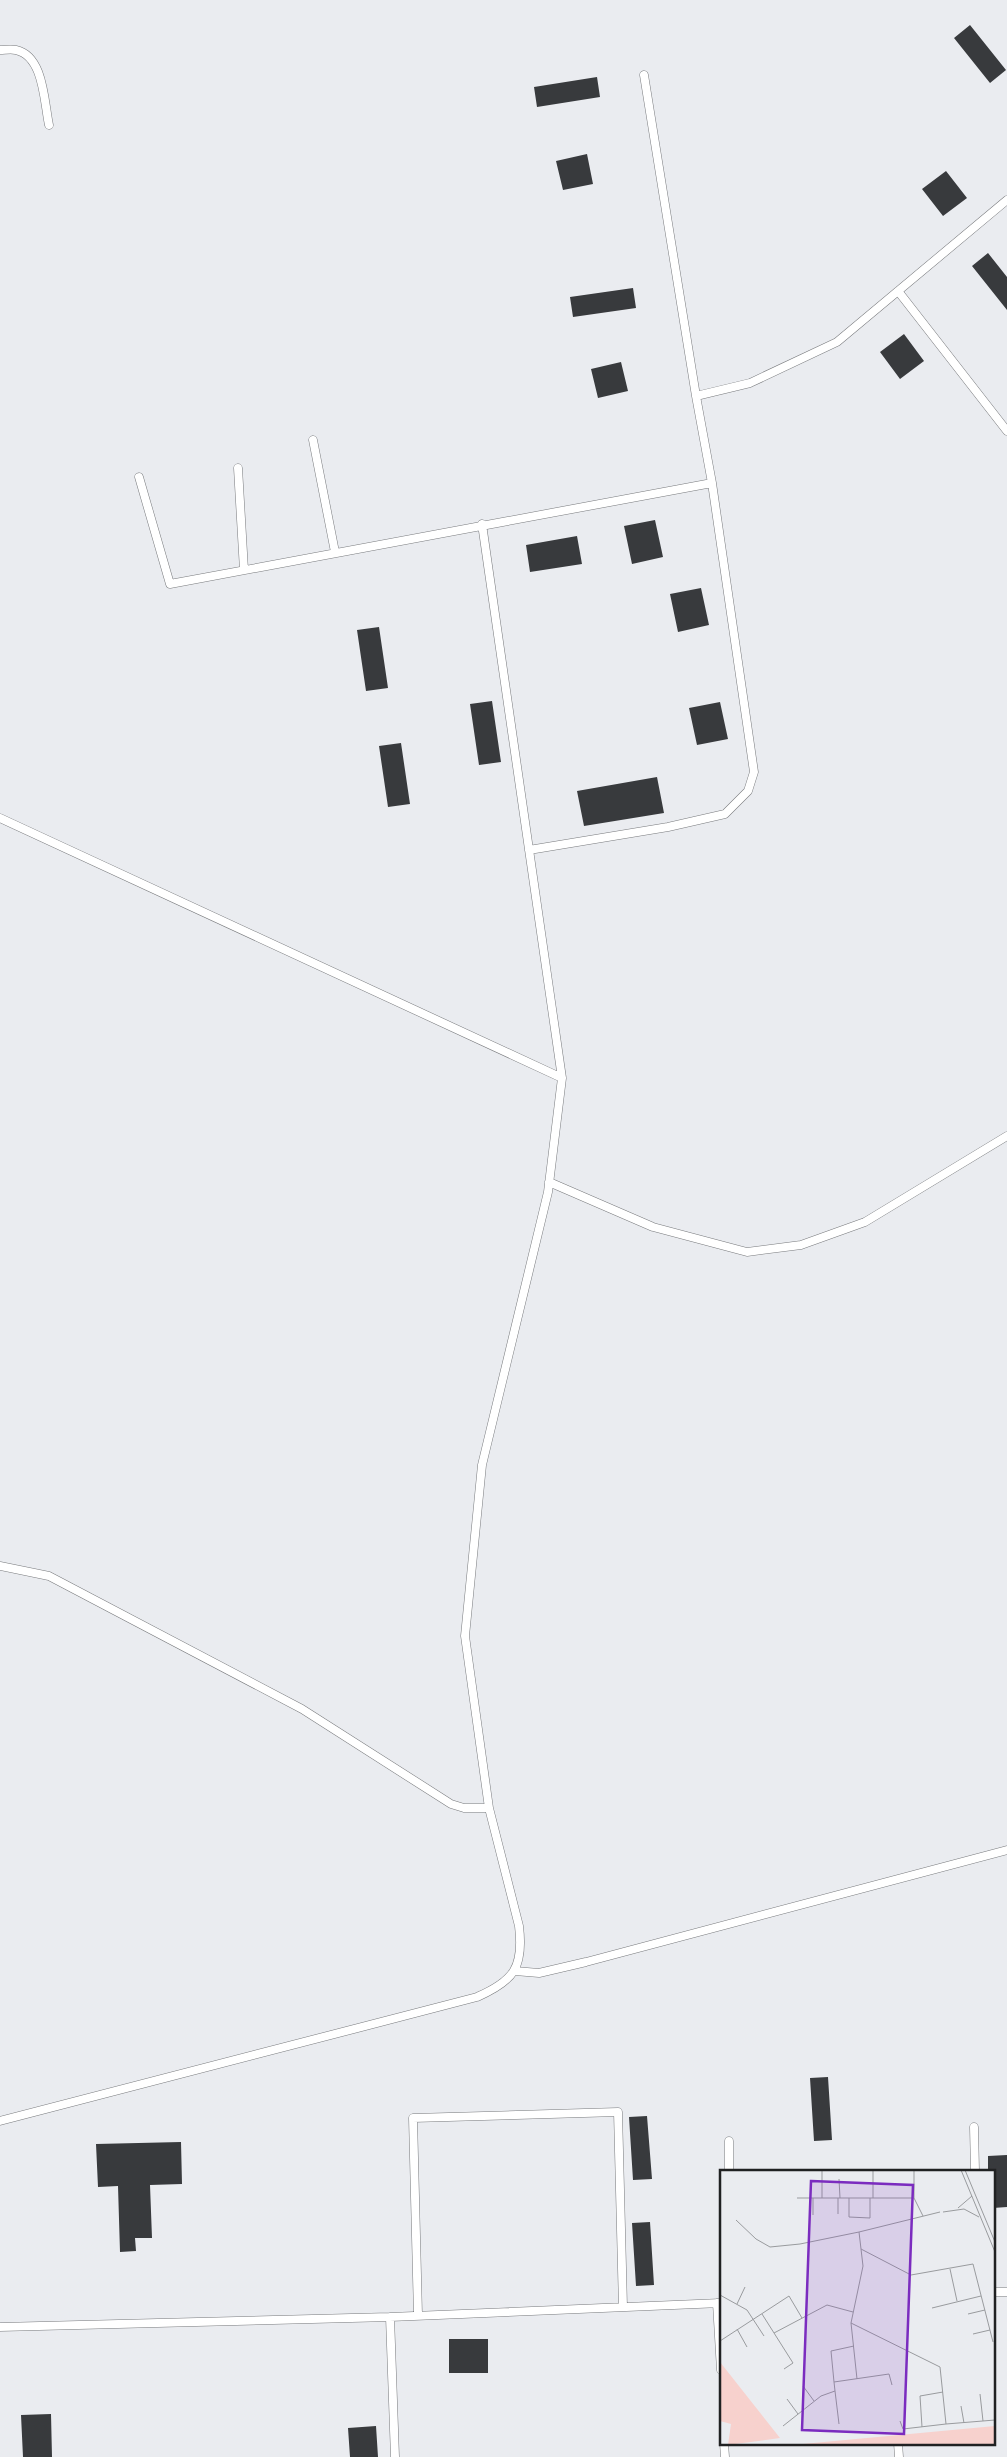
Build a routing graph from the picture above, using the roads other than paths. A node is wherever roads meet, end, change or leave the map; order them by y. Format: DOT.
graph roads {
  1 [pos="0,50"];
  2 [pos="644,75"];
  3 [pos="49,125"];
  4 [pos="1007,200"];
  5 [pos="898,291"];
  6 [pos="696,396"];
  7 [pos="1007,431"];
  8 [pos="313,440"];
  9 [pos="238,468"];
  10 [pos="139,477"];
  11 [pos="712,483"];
  12 [pos="482,524"];
  13 [pos="335,552"];
  14 [pos="244,570"];
  15 [pos="0,818"];
  16 [pos="529,850"];
  17 [pos="562,1078"];
  18 [pos="1007,1136"];
  19 [pos="549,1182"];
  20 [pos="0,1566"];
  21 [pos="489,1808"];
  22 [pos="1007,1850"];
  23 [pos="515,1971"];
  24 [pos="0,2122"];
  25 [pos="974,2127"];
  26 [pos="729,2141"];
  27 [pos="730,2170"];
  28 [pos="975,2170"];
  29 [pos="994,2292"];
  30 [pos="1007,2292"];
  31 [pos="719,2303"];
  32 [pos="623,2307"];
  33 [pos="418,2315"];
  34 [pos="390,2317"];
  35 [pos="0,2327"];
  36 [pos="720,2336"];
  37 [pos="724,2444"];
  38 [pos="898,2444"];
  39 [pos="395,2457"];
  40 [pos="725,2457"];
  41 [pos="899,2457"];
  1 -- 3 [label="lane"];
  2 -- 6 [label="lane"];
  4 -- 5 [label="lane"];
  5 -- 6 [label="lane"];
  5 -- 7 [label="lane"];
  6 -- 11 [label="lane"];
  8 -- 13 [label="lane"];
  9 -- 14 [label="lane"];
  10 -- 14 [label="lane"];
  11 -- 12 [label="lane"];
  11 -- 16 [label="lane"];
  12 -- 13 [label="lane"];
  12 -- 16 [label="lane"];
  13 -- 14 [label="lane"];
  15 -- 17 [label="lane"];
  16 -- 17 [label="lane"];
  17 -- 19 [label="lane"];
  18 -- 19 [label="lane"];
  19 -- 21 [label="lane"];
  20 -- 21 [label="lane"];
  21 -- 23 [label="lane"];
  22 -- 23 [label="lane"];
  23 -- 24 [label="lane"];
  25 -- 28 [label="lane"];
  26 -- 27 [label="lane"];
  29 -- 30 [label="lane"];
  31 -- 32 [label="lane"];
  31 -- 36 [label="lane"];
  32 -- 33 [label="lane"];
  32 -- 33 [label="lane"];
  33 -- 34 [label="lane"];
  34 -- 35 [label="lane"];
  34 -- 39 [label="lane"];
  37 -- 40 [label="lane"];
  38 -- 41 [label="lane"];
}
